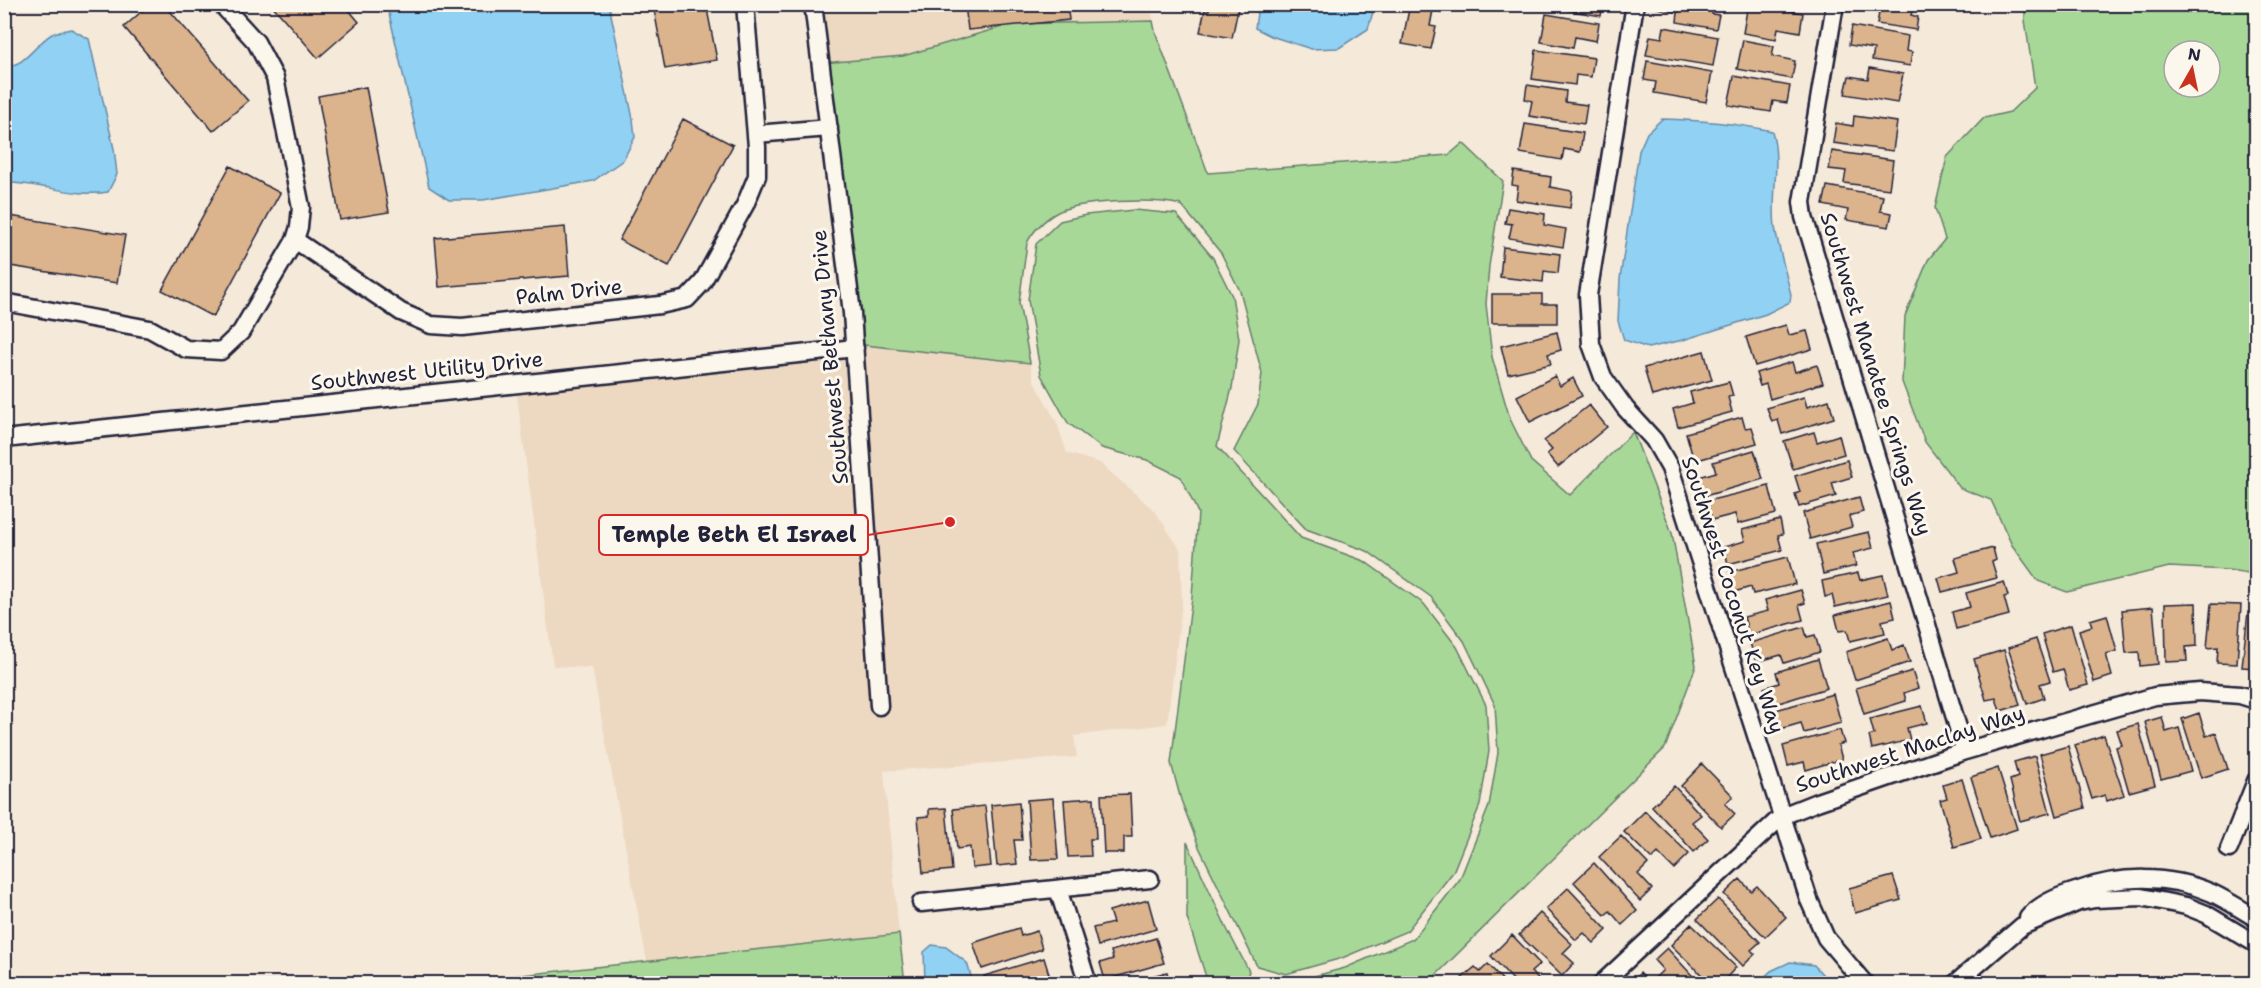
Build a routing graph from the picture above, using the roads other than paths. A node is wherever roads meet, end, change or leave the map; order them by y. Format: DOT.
graph roads {
  1 [pos="221,4"];
  2 [pos="746,4"];
  3 [pos="813,4"];
  4 [pos="1635,4"];
  5 [pos="1835,4"];
  6 [pos="829,128"];
  7 [pos="756,134"];
  8 [pos="295,240"];
  9 [pos="4,302"];
  10 [pos="855,348"];
  11 [pos="4,439"];
  12 [pos="2256,700"];
  13 [pos="879,706"];
  14 [pos="1965,751"];
  15 [pos="2256,781"];
  16 [pos="1782,816"];
  17 [pos="2229,849"];
  18 [pos="1150,879"];
  19 [pos="1058,889"];
  20 [pos="921,903"];
  21 [pos="2250,914"];
  22 [pos="2022,926"];
  23 [pos="2233,930"];
  24 [pos="2256,944"];
  25 [pos="1088,984"];
  26 [pos="1601,984"];
  27 [pos="1865,984"];
  28 [pos="1955,984"];
  1 -- 8 [label="street"];
  2 -- 7 [label="street, Palm Drive"];
  3 -- 6 [label="street, Southwest Bethany Drive"];
  4 -- 16 [label="street, Southwest Coconut Key Way"];
  5 -- 14 [label="street, Southwest Manatee Springs Way"];
  6 -- 7 [label="street"];
  6 -- 10 [label="street, Southwest Bethany Drive"];
  7 -- 8 [label="street, Palm Drive"];
  8 -- 9 [label="street"];
  10 -- 11 [label="street, Southwest Utility Drive"];
  10 -- 13 [label="street, Southwest Bethany Drive"];
  12 -- 14 [label="street, Southwest Maclay Way"];
  14 -- 16 [label="street, Southwest Maclay Way"];
  15 -- 17 [label="street"];
  16 -- 26 [label="street, Southwest Maclay Way"];
  16 -- 27 [label="street, Southwest Coconut Key Way"];
  18 -- 19 [label="street"];
  19 -- 20 [label="street"];
  19 -- 25 [label="street"];
  21 -- 22 [label="street"];
  21 -- 23 [label="street"];
  22 -- 23 [label="street"];
  22 -- 28 [label="street"];
  23 -- 24 [label="street"];
}
